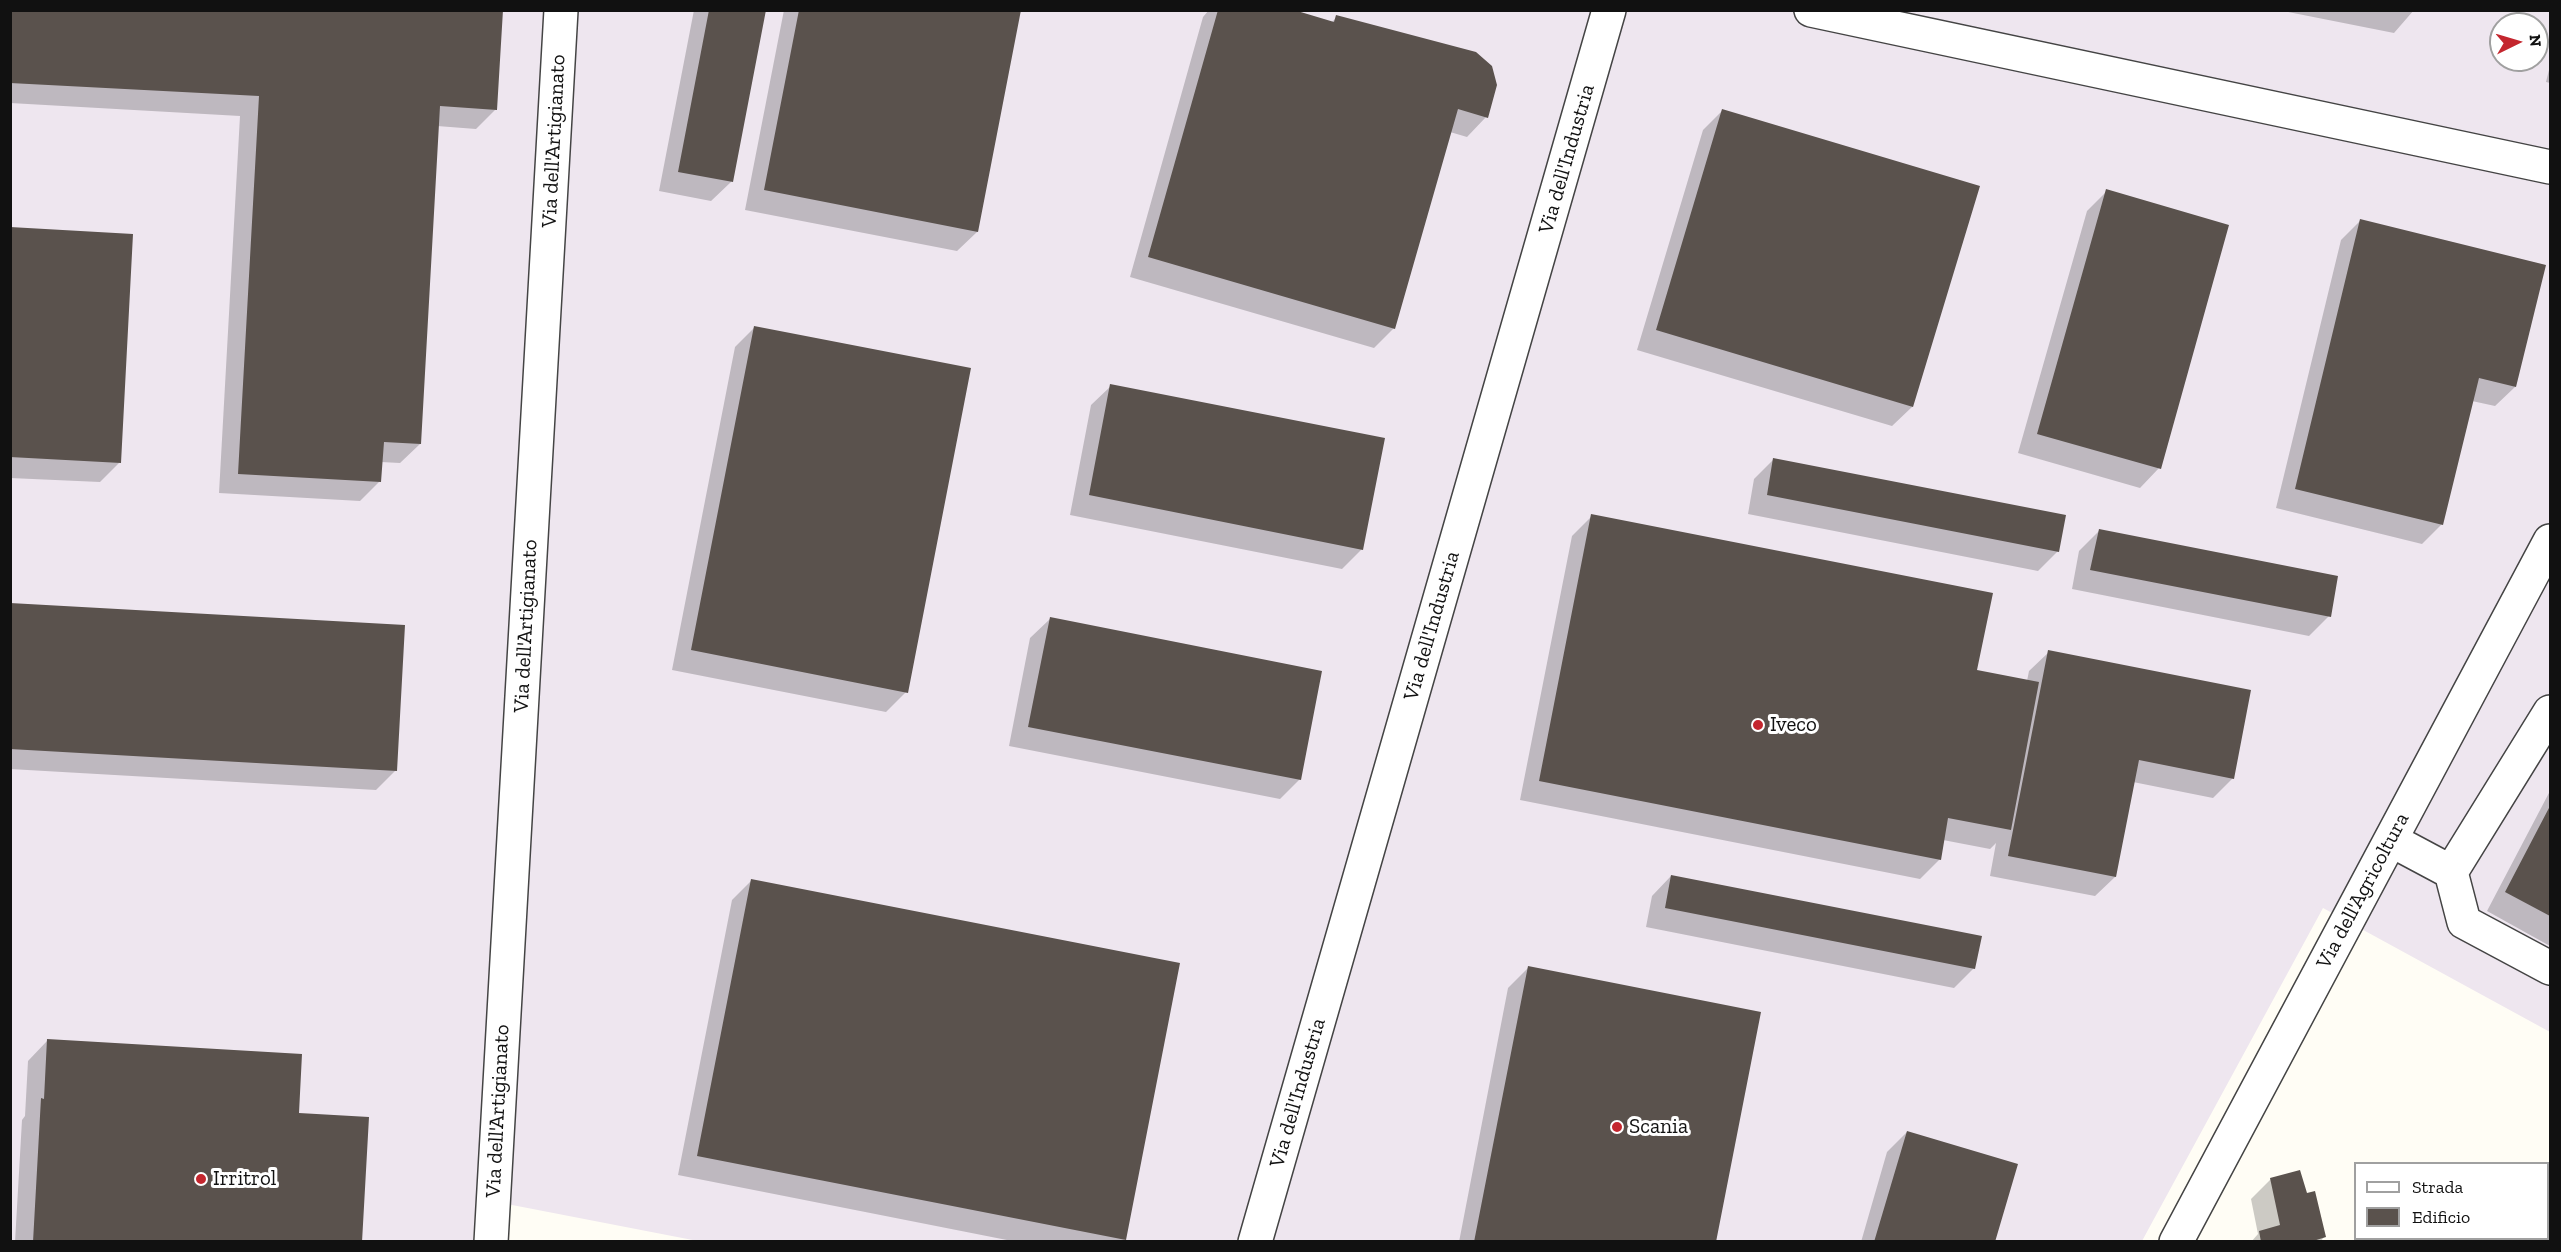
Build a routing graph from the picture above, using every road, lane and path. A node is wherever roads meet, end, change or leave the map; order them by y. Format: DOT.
graph roads {
  1 [pos="561,10"];
  2 [pos="1609,10"];
  3 [pos="1811,10"];
  4 [pos="2550,167"];
  5 [pos="2550,541"];
  6 [pos="2550,712"];
  7 [pos="2391,840"];
  8 [pos="2451,872"];
  9 [pos="2550,968"];
  10 [pos="491,1242"];
  11 [pos="1255,1242"];
  12 [pos="2176,1242"];
  1 -- 10 [label="street, Via dell'Artigianato"];
  2 -- 11 [label="street, Via dell'Industria"];
  3 -- 4 [label="street"];
  5 -- 7 [label="street, Via dell'Agricoltura"];
  6 -- 8 [label="street"];
  7 -- 8 [label="street"];
  7 -- 12 [label="street, Via dell'Agricoltura"];
  8 -- 9 [label="street"];
}
